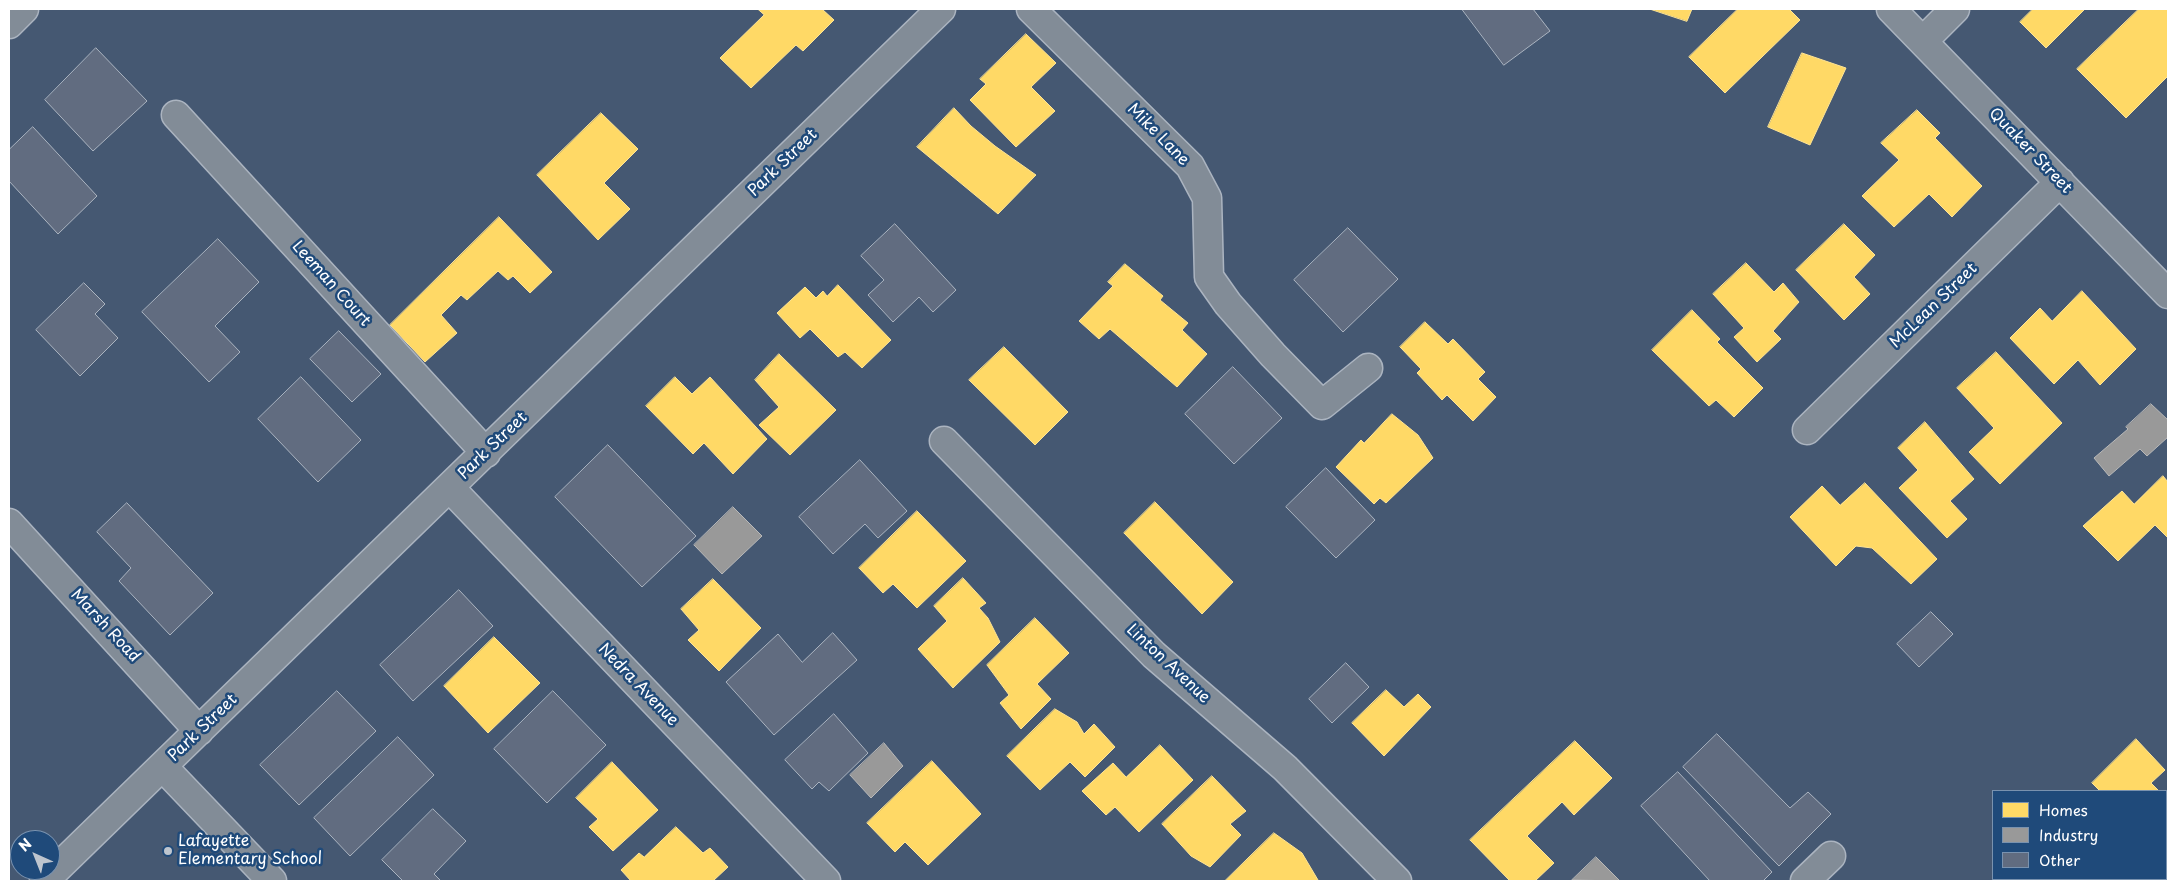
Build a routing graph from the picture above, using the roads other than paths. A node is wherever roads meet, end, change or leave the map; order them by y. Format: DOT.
graph roads {
  1 [pos="24,9"];
  2 [pos="941,9"];
  3 [pos="1031,9"];
  4 [pos="1891,9"];
  5 [pos="1955,9"];
  6 [pos="9,24"];
  7 [pos="1923,41"];
  8 [pos="176,115"];
  9 [pos="2060,182"];
  10 [pos="2168,294"];
  11 [pos="1368,368"];
  12 [pos="1807,430"];
  13 [pos="944,441"];
  14 [pos="486,453"];
  15 [pos="450,488"];
  16 [pos="9,523"];
  17 [pos="199,731"];
  18 [pos="163,767"];
  19 [pos="1831,856"];
  20 [pos="44,881"];
  21 [pos="272,881"];
  22 [pos="826,881"];
  23 [pos="1398,881"];
  24 [pos="1805,881"];
  1 -- 6 [label="street"];
  2 -- 14 [label="street, Park Street"];
  3 -- 11 [label="street, Mike Lane"];
  4 -- 7 [label="street, Quaker Street"];
  5 -- 7 [label="street"];
  7 -- 9 [label="street, Quaker Street"];
  8 -- 14 [label="street, Leeman Court"];
  9 -- 10 [label="street, Quaker Street"];
  9 -- 12 [label="street, McLean Street"];
  13 -- 23 [label="street, Linton Avenue"];
  14 -- 15 [label="street, Park Street"];
  15 -- 17 [label="street, Park Street"];
  15 -- 22 [label="street, Nedra Avenue"];
  16 -- 17 [label="street, Marsh Road"];
  17 -- 18 [label="street, Park Street"];
  18 -- 20 [label="street, Park Street"];
  18 -- 21 [label="street"];
  19 -- 24 [label="street"];
}
